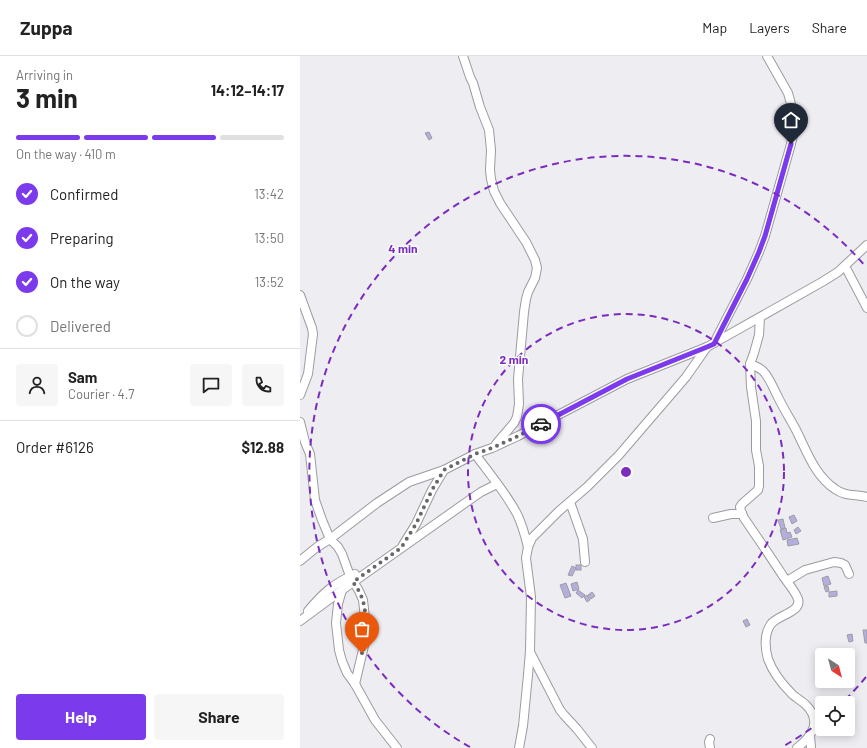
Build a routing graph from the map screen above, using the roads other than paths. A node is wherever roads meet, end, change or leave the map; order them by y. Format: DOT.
graph roads {
  1 [pos="463,56"];
  2 [pos="767,56"];
  3 [pos="867,245"];
  4 [pos="845,266"];
  5 [pos="300,295"];
  6 [pos="867,308"];
  7 [pos="760,318"];
  8 [pos="710,346"];
  9 [pos="750,364"];
  10 [pos="300,395"];
  11 [pos="300,422"];
  12 [pos="495,446"];
  13 [pos="475,454"];
  14 [pos="444,470"];
  15 [pos="497,484"];
  16 [pos="867,497"];
  17 [pos="570,502"];
  18 [pos="742,514"];
  19 [pos="713,518"];
  20 [pos="330,539"];
  21 [pos="528,547"];
  22 [pos="401,548"];
  23 [pos="300,561"];
  24 [pos="585,562"];
  25 [pos="849,574"];
  26 [pos="352,579"];
  27 [pos="787,581"];
  28 [pos="343,589"];
  29 [pos="360,592"];
  30 [pos="301,620"];
  31 [pos="530,651"];
  32 [pos="355,684"];
  33 [pos="810,735"];
  34 [pos="710,739"];
  35 [pos="397,748"];
  36 [pos="519,748"];
  37 [pos="592,748"];
  38 [pos="710,748"];
  39 [pos="797,748"];
  40 [pos="811,748"];
  1 -- 12 [label="street"];
  2 -- 8 [label="street"];
  3 -- 4 [label="street"];
  4 -- 6 [label="street"];
  4 -- 7 [label="street"];
  5 -- 10 [label="street"];
  7 -- 8 [label="street"];
  7 -- 9 [label="street"];
  8 -- 12 [label="street"];
  8 -- 17 [label="street"];
  9 -- 16 [label="street"];
  9 -- 18 [label="street"];
  11 -- 20 [label="street"];
  12 -- 13 [label="street"];
  13 -- 14 [label="street"];
  13 -- 15 [label="street"];
  14 -- 20 [label="street"];
  14 -- 22 [label="street"];
  15 -- 21 [label="street"];
  15 -- 22 [label="street"];
  17 -- 21 [label="street"];
  17 -- 24 [label="street"];
  18 -- 19 [label="street"];
  18 -- 27 [label="street"];
  20 -- 23 [label="street"];
  20 -- 26 [label="street"];
  21 -- 31 [label="street"];
  22 -- 26 [label="street"];
  25 -- 27 [label="street"];
  26 -- 28 [label="street"];
  26 -- 29 [label="street"];
  26 -- 30 [label="street"];
  27 -- 33 [label="street"];
  28 -- 29 [label="street"];
  28 -- 30 [label="street"];
  28 -- 32 [label="street"];
  29 -- 32 [label="street"];
  31 -- 36 [label="street"];
  31 -- 37 [label="street"];
  32 -- 35 [label="street"];
  33 -- 39 [label="street"];
  33 -- 40 [label="street"];
  34 -- 38 [label="street"];
}
